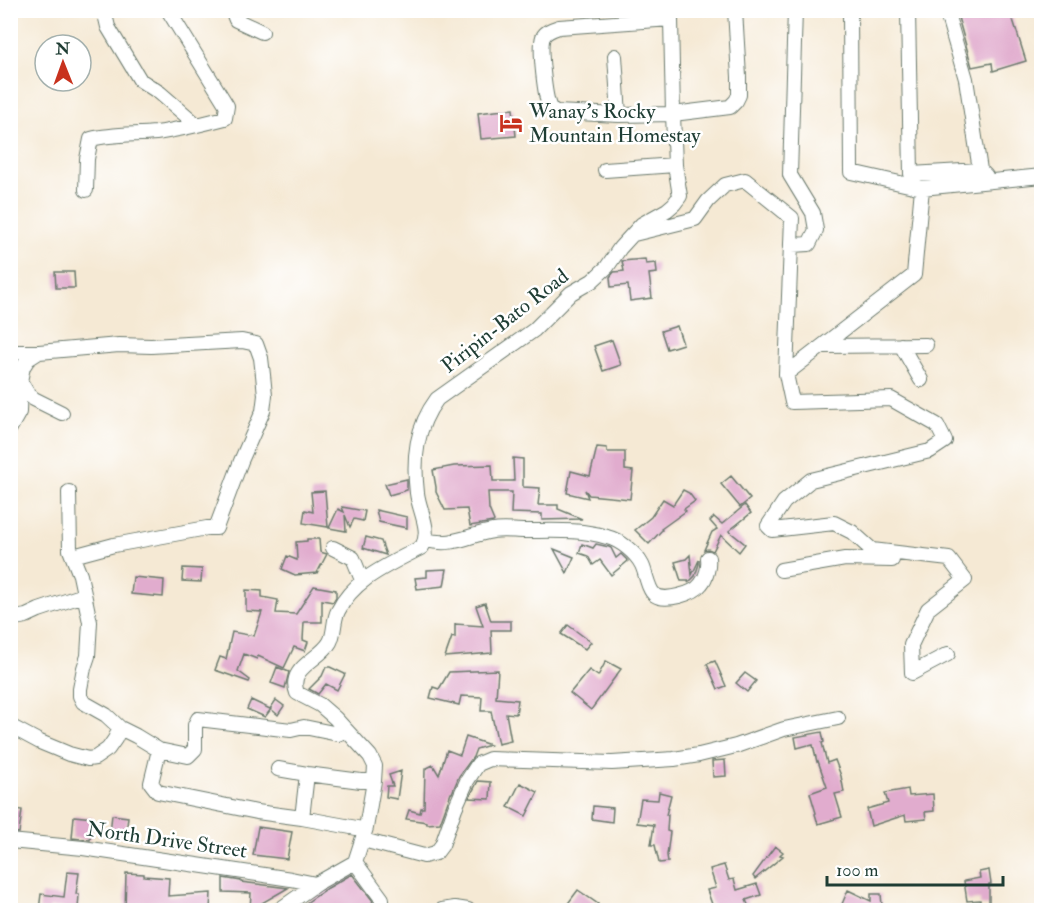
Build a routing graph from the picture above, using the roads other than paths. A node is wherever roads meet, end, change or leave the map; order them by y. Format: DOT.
graph roads {
  1 [pos="104,10"];
  2 [pos="168,10"];
  3 [pos="232,10"];
  4 [pos="735,10"];
  5 [pos="795,10"];
  6 [pos="850,10"];
  7 [pos="908,10"];
  8 [pos="946,10"];
  9 [pos="670,15"];
  10 [pos="262,32"];
  11 [pos="615,56"];
  12 [pos="673,114"];
  13 [pos="619,115"];
  14 [pos="197,125"];
  15 [pos="675,165"];
  16 [pos="605,170"];
  17 [pos="980,170"];
  18 [pos="1041,176"];
  19 [pos="992,182"];
  20 [pos="922,188"];
  21 [pos="86,190"];
  22 [pos="632,234"];
  23 [pos="792,245"];
  24 [pos="901,345"];
  25 [pos="926,345"];
  26 [pos="823,346"];
  27 [pos="10,352"];
  28 [pos="39,352"];
  29 [pos="786,374"];
  30 [pos="15,378"];
  31 [pos="921,380"];
  32 [pos="62,413"];
  33 [pos="10,429"];
  34 [pos="69,492"];
  35 [pos="426,540"];
  36 [pos="333,548"];
  37 [pos="905,554"];
  38 [pos="73,556"];
  39 [pos="708,558"];
  40 [pos="781,570"];
  41 [pos="362,580"];
  42 [pos="84,595"];
  43 [pos="10,619"];
  44 [pos="948,654"];
  45 [pos="838,718"];
  46 [pos="10,726"];
  47 [pos="120,729"];
  48 [pos="346,730"];
  49 [pos="159,750"];
  50 [pos="278,769"];
  51 [pos="307,774"];
  52 [pos="374,781"];
  53 [pos="302,818"];
  54 [pos="364,834"];
  55 [pos="10,841"];
  56 [pos="355,862"];
  57 [pos="316,884"];
  58 [pos="279,910"];
  59 [pos="378,910"];
  60 [pos="442,910"];
  61 [pos="468,910"];
  1 -- 14 [label="street"];
  2 -- 14 [label="street"];
  3 -- 10 [label="street"];
  4 -- 12 [label="street"];
  5 -- 23 [label="street"];
  6 -- 20 [label="street"];
  7 -- 17 [label="street"];
  8 -- 17 [label="street"];
  9 -- 12 [label="street"];
  9 -- 13 [label="street"];
  11 -- 13 [label="street"];
  12 -- 13 [label="street"];
  12 -- 15 [label="street"];
  14 -- 21 [label="street"];
  15 -- 16 [label="street"];
  15 -- 22 [label="street, Piripin-Bato Road"];
  17 -- 19 [label="street"];
  18 -- 19 [label="street"];
  19 -- 20 [label="street"];
  20 -- 26 [label="street"];
  22 -- 23 [label="street"];
  22 -- 35 [label="street, Piripin-Bato Road"];
  23 -- 29 [label="street"];
  24 -- 25 [label="street"];
  24 -- 26 [label="street"];
  24 -- 31 [label="street"];
  26 -- 29 [label="street"];
  27 -- 28 [label="street"];
  28 -- 30 [label="street"];
  28 -- 38 [label="street"];
  29 -- 37 [label="street"];
  30 -- 32 [label="street"];
  30 -- 33 [label="street"];
  34 -- 38 [label="street"];
  35 -- 39 [label="street"];
  35 -- 41 [label="street"];
  36 -- 41 [label="street"];
  37 -- 40 [label="street"];
  37 -- 44 [label="street"];
  38 -- 42 [label="street"];
  41 -- 48 [label="street"];
  42 -- 43 [label="street"];
  42 -- 47 [label="street"];
  45 -- 54 [label="street"];
  46 -- 47 [label="street"];
  47 -- 49 [label="street"];
  48 -- 49 [label="street"];
  48 -- 52 [label="street"];
  49 -- 53 [label="street"];
  50 -- 51 [label="street"];
  51 -- 52 [label="street"];
  51 -- 53 [label="street"];
  52 -- 54 [label="street"];
  53 -- 54 [label="street"];
  54 -- 56 [label="street"];
  55 -- 57 [label="street, North Drive Street"];
  56 -- 57 [label="street"];
  56 -- 59 [label="street"];
  57 -- 58 [label="street"];
  60 -- 61 [label="street"];
}
